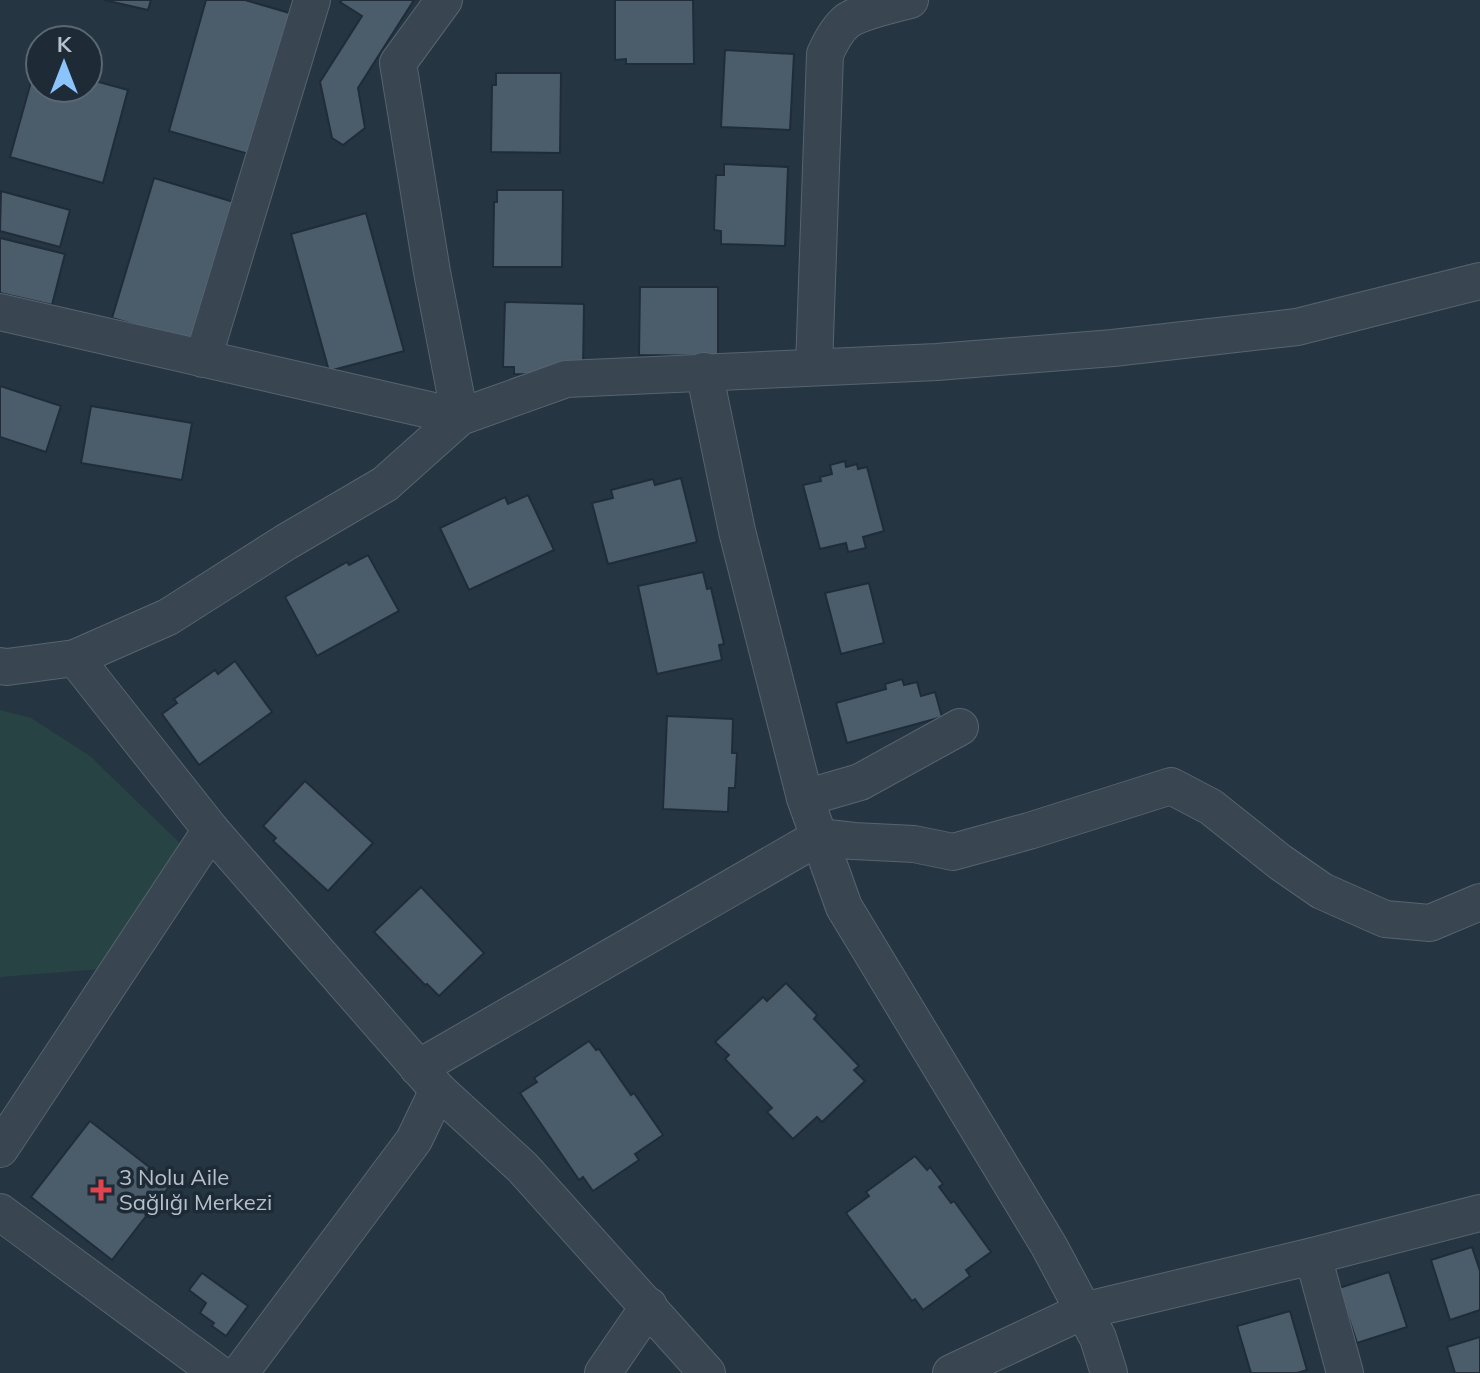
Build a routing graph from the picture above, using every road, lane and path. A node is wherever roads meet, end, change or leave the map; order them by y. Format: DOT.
graph roads {
  1 [pos="312,0"];
  2 [pos="444,0"];
  3 [pos="890,2"];
  4 [pos="1480,281"];
  5 [pos="0,312"];
  6 [pos="203,359"];
  7 [pos="814,367"];
  8 [pos="704,371"];
  9 [pos="460,417"];
  10 [pos="75,658"];
  11 [pos="0,666"];
  12 [pos="960,727"];
  13 [pos="805,798"];
  14 [pos="211,830"];
  15 [pos="819,837"];
  16 [pos="1480,902"];
  17 [pos="428,1079"];
  18 [pos="0,1149"];
  19 [pos="0,1212"];
  20 [pos="1480,1213"];
  21 [pos="1313,1256"];
  22 [pos="649,1306"];
  23 [pos="1083,1311"];
  24 [pos="218,1373"];
  25 [pos="240,1373"];
  26 [pos="603,1373"];
  27 [pos="707,1373"];
  28 [pos="951,1373"];
  29 [pos="1109,1373"];
  30 [pos="1345,1373"];
  1 -- 6 [label="street"];
  2 -- 9 [label="street"];
  3 -- 7 [label="street"];
  4 -- 7 [label="street"];
  5 -- 6 [label="street"];
  6 -- 9 [label="street"];
  7 -- 8 [label="street"];
  8 -- 9 [label="street"];
  8 -- 13 [label="street"];
  9 -- 10 [label="street"];
  10 -- 11 [label="street"];
  10 -- 14 [label="street"];
  12 -- 13 [label="street"];
  13 -- 15 [label="street"];
  14 -- 17 [label="street"];
  14 -- 18 [label="street"];
  15 -- 16 [label="street"];
  15 -- 17 [label="street"];
  15 -- 23 [label="street"];
  17 -- 22 [label="street"];
  17 -- 25 [label="street"];
  19 -- 24 [label="street"];
  20 -- 21 [label="street"];
  21 -- 23 [label="street"];
  21 -- 30 [label="street"];
  22 -- 26 [label="street"];
  22 -- 27 [label="street"];
  23 -- 28 [label="street"];
  23 -- 29 [label="street"];
}
